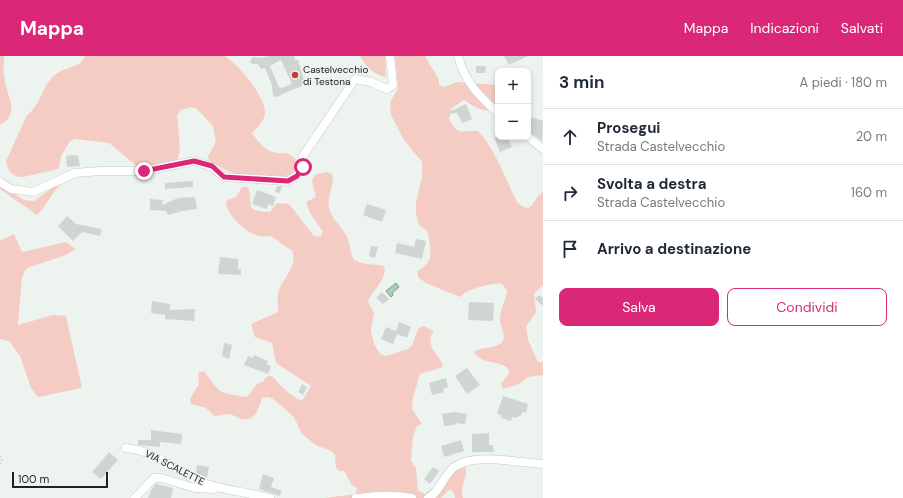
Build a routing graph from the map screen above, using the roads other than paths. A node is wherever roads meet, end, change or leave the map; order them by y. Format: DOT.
graph roads {
  1 [pos="390,56"];
  2 [pos="458,56"];
  3 [pos="495,110"];
  4 [pos="531,139"];
  5 [pos="543,148"];
  6 [pos="0,182"];
  7 [pos="126,448"];
  8 [pos="543,464"];
  9 [pos="229,491"];
  10 [pos="135,498"];
  11 [pos="270,498"];
  12 [pos="356,498"];
  13 [pos="412,498"];
  14 [pos="428,498"];
  1 -- 6 [label="street"];
  2 -- 3 [label="street"];
  4 -- 5 [label="street"];
  7 -- 9 [label="street, VIA SCALETTE"];
  8 -- 14 [label="street"];
  9 -- 10 [label="street"];
  9 -- 11 [label="street, VIA SCALETTE"];
  12 -- 13 [label="street"];
}
